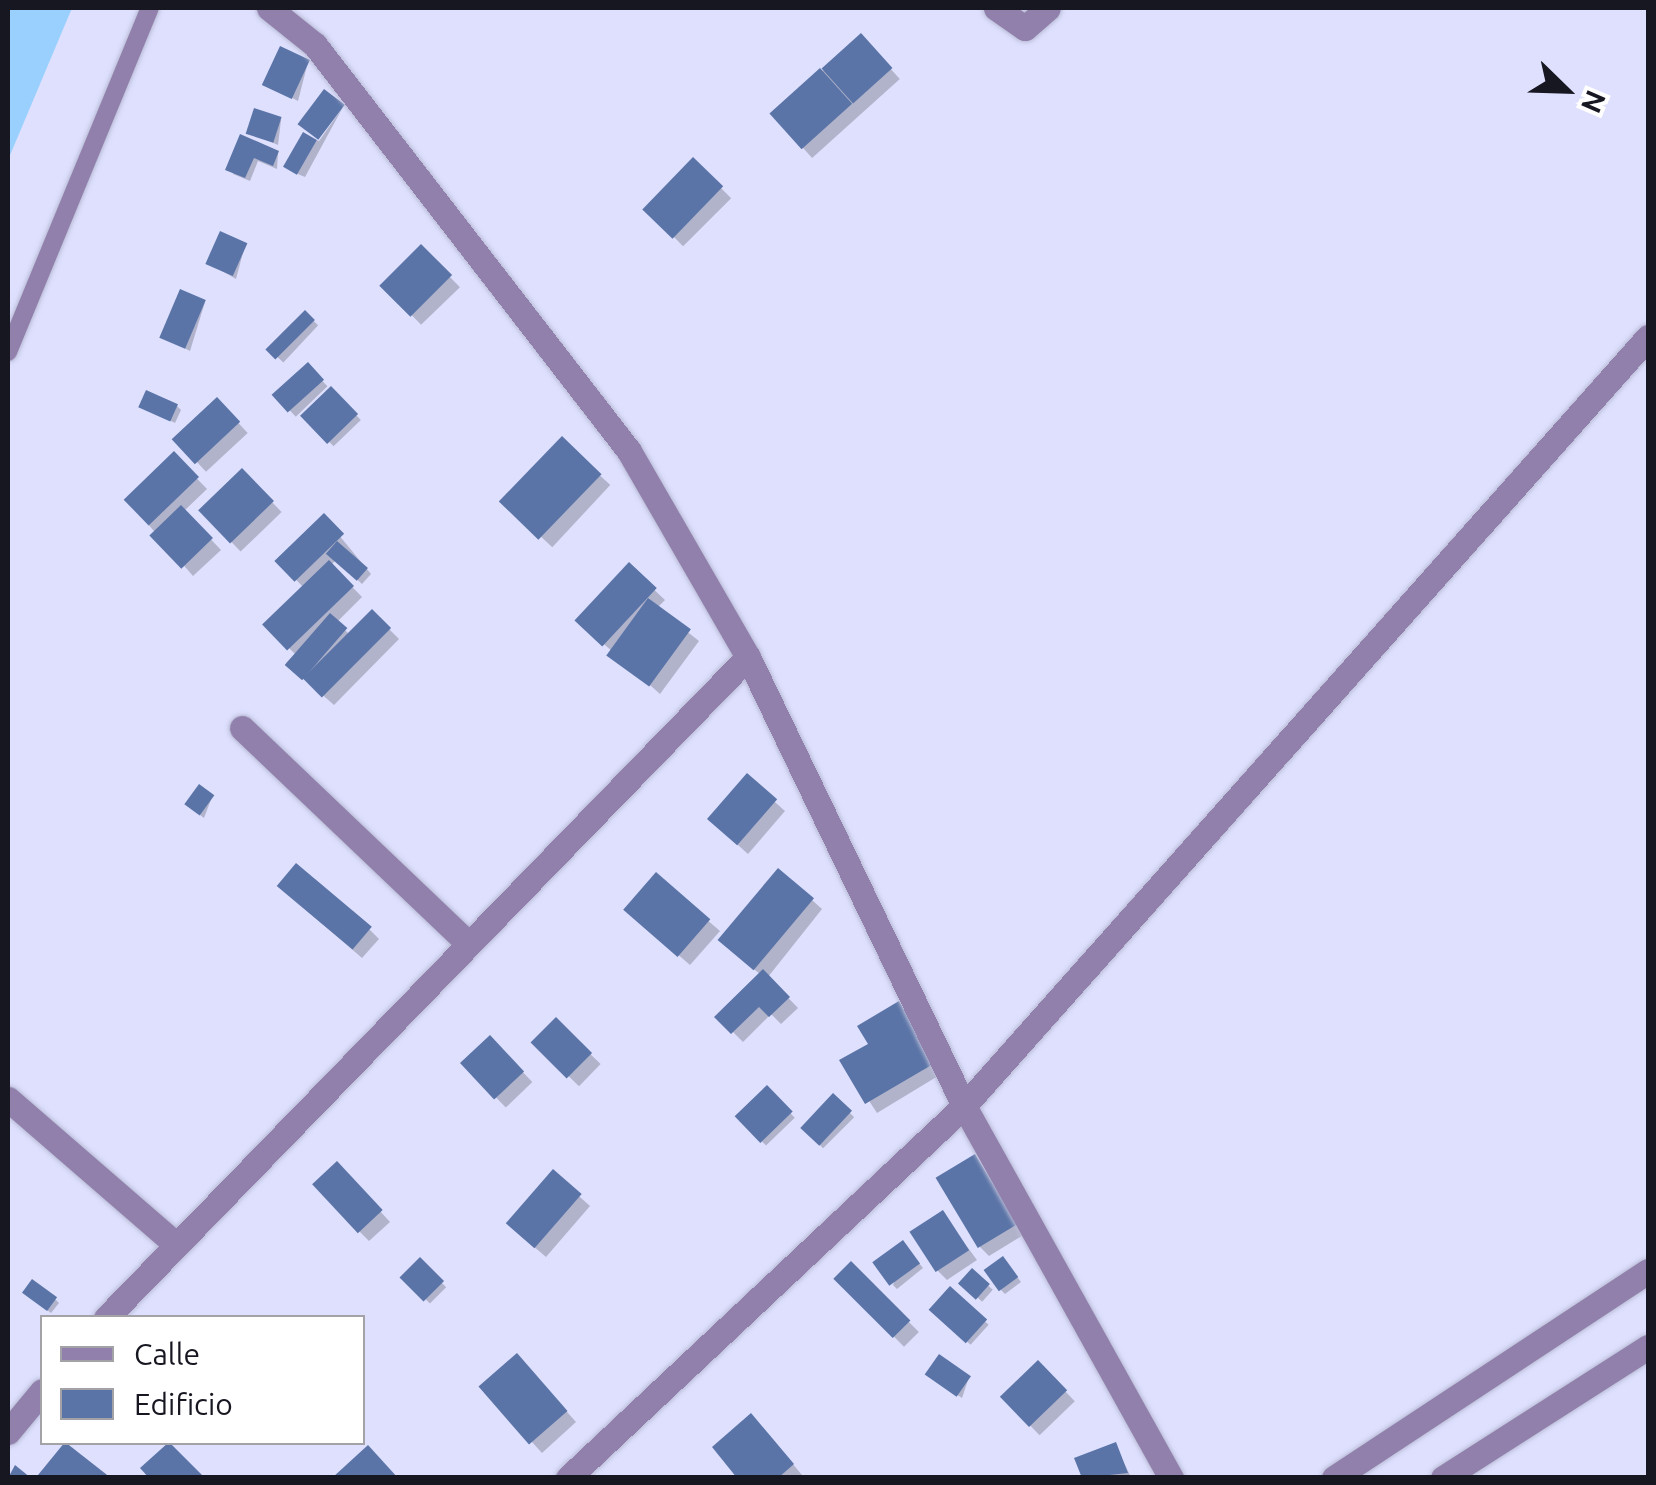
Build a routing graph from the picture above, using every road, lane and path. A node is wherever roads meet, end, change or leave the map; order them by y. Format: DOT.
graph roads {
  1 [pos="150,8"];
  2 [pos="269,8"];
  3 [pos="996,8"];
  4 [pos="1048,8"];
  5 [pos="1648,336"];
  6 [pos="8,352"];
  7 [pos="748,657"];
  8 [pos="242,728"];
  9 [pos="467,942"];
  10 [pos="8,1099"];
  11 [pos="964,1106"];
  12 [pos="172,1242"];
  13 [pos="1648,1271"];
  14 [pos="109,1315"];
  15 [pos="1648,1347"];
  16 [pos="40,1392"];
  17 [pos="8,1432"];
  18 [pos="568,1478"];
  19 [pos="1172,1478"];
  20 [pos="1334,1478"];
  21 [pos="1443,1478"];
  1 -- 6 [label="lane"];
  2 -- 7 [label="street"];
  3 -- 4 [label="street"];
  5 -- 11 [label="street"];
  7 -- 9 [label="street"];
  7 -- 11 [label="street"];
  8 -- 9 [label="street"];
  9 -- 12 [label="street"];
  10 -- 12 [label="street"];
  11 -- 18 [label="street"];
  11 -- 19 [label="street"];
  12 -- 14 [label="street"];
  13 -- 20 [label="street"];
  15 -- 21 [label="street"];
  16 -- 17 [label="street"];
}
